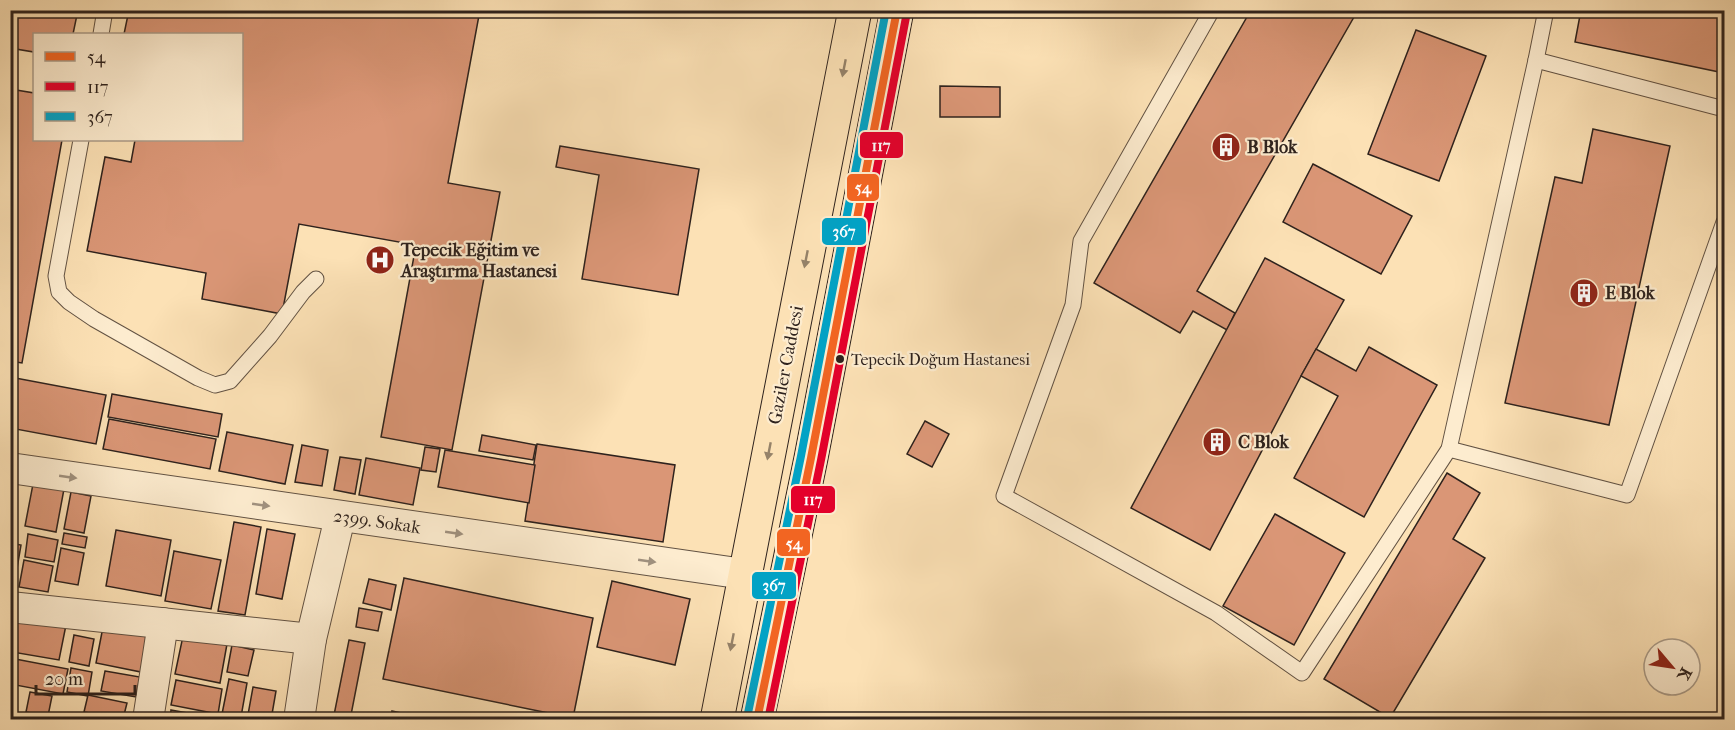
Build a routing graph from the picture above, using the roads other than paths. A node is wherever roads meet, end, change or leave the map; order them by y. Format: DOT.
graph roads {
  1 [pos="105,10"];
  2 [pos="855,10"];
  3 [pos="897,10"];
  4 [pos="1212,10"];
  5 [pos="1546,10"];
  6 [pos="101,33"];
  7 [pos="1536,60"];
  8 [pos="1725,109"];
  9 [pos="81,141"];
  10 [pos="1725,222"];
  11 [pos="316,279"];
  12 [pos="1449,449"];
  13 [pos="10,468"];
  14 [pos="340,517"];
  15 [pos="744,574"];
  16 [pos="10,607"];
  17 [pos="163,623"];
  18 [pos="311,639"];
  19 [pos="148,720"];
  20 [pos="299,720"];
  21 [pos="717,720"];
  22 [pos="757,720"];
  1 -- 6 [label="lane"];
  2 -- 15 [label="main road, Gaziler Caddesi, one-way"];
  3 -- 22 [label="main road"];
  4 -- 12 [label="lane"];
  5 -- 7 [label="lane"];
  7 -- 8 [label="lane"];
  7 -- 12 [label="lane"];
  9 -- 11 [label="lane"];
  10 -- 12 [label="lane"];
  13 -- 14 [label="street, 2399. Sokak, one-way"];
  14 -- 15 [label="street, 2399. Sokak, one-way"];
  14 -- 18 [label="street"];
  15 -- 21 [label="main road, Gaziler Caddesi, one-way"];
  16 -- 17 [label="street"];
  17 -- 18 [label="street"];
  17 -- 19 [label="street"];
  18 -- 20 [label="street"];
}
